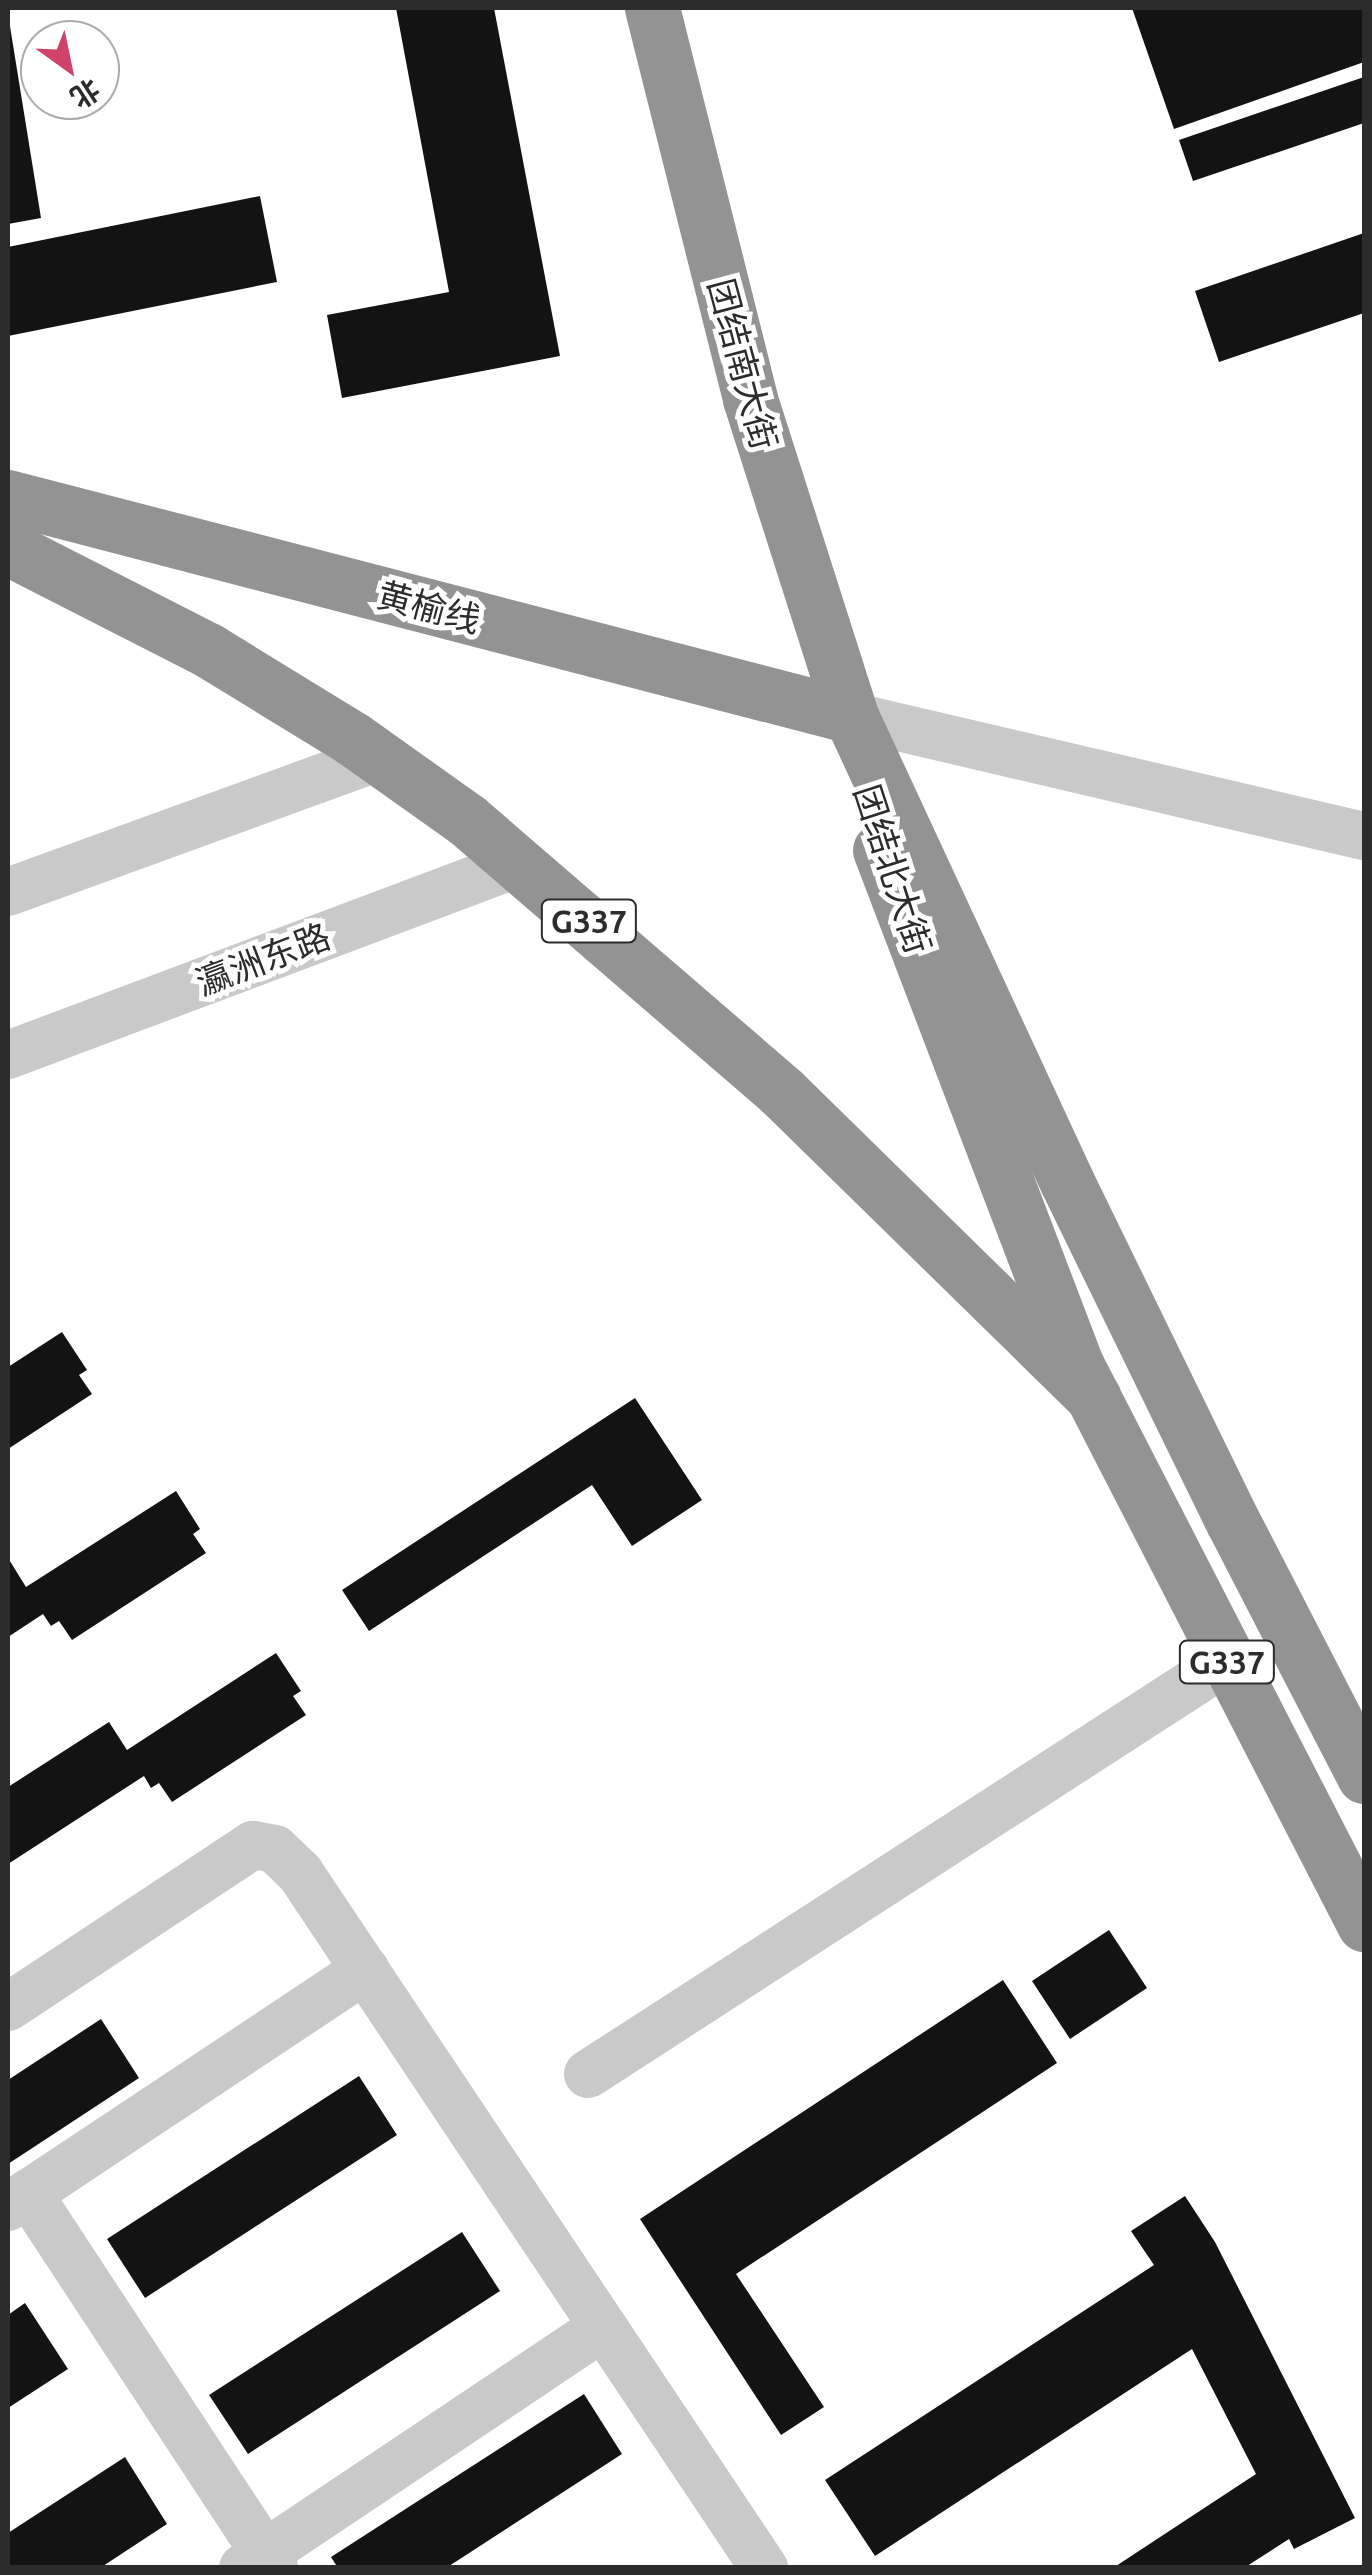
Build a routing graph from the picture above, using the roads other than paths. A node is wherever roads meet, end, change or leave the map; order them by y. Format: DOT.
graph roads {
  1 [pos="652,8"];
  2 [pos="8,497"];
  3 [pos="8,548"];
  4 [pos="851,716"];
  5 [pos="378,757"];
  6 [pos="1364,836"];
  7 [pos="519,863"];
  8 [pos="8,892"];
  9 [pos="8,1055"];
  10 [pos="1093,1397"];
  11 [pos="1227,1661"];
  12 [pos="1364,1776"];
  13 [pos="1364,1924"];
  14 [pos="366,1970"];
  15 [pos="8,2007"];
  16 [pos="588,2074"];
  17 [pos="18,2200"];
  18 [pos="603,2327"];
  19 [pos="260,2563"];
  20 [pos="764,2568"];
  1 -- 4 [label="highway, 团结南大街"];
  2 -- 4 [label="highway, 黄榆线"];
  3 -- 5 [label="highway, G337"];
  4 -- 6 [label="street"];
  4 -- 10 [label="highway, 团结北大街"];
  4 -- 12 [label="highway, 团结北大街 / G337"];
  5 -- 7 [label="highway, G337"];
  5 -- 8 [label="street"];
  7 -- 9 [label="street, 瀛洲东路"];
  7 -- 10 [label="highway, G337"];
  10 -- 11 [label="highway, 团结北大街 / G337"];
  11 -- 13 [label="highway, 团结北大街 / G337"];
  11 -- 16 [label="street"];
  14 -- 15 [label="street"];
  14 -- 17 [label="street"];
  14 -- 18 [label="street"];
  17 -- 19 [label="street"];
  18 -- 19 [label="street"];
  18 -- 20 [label="street"];
}
